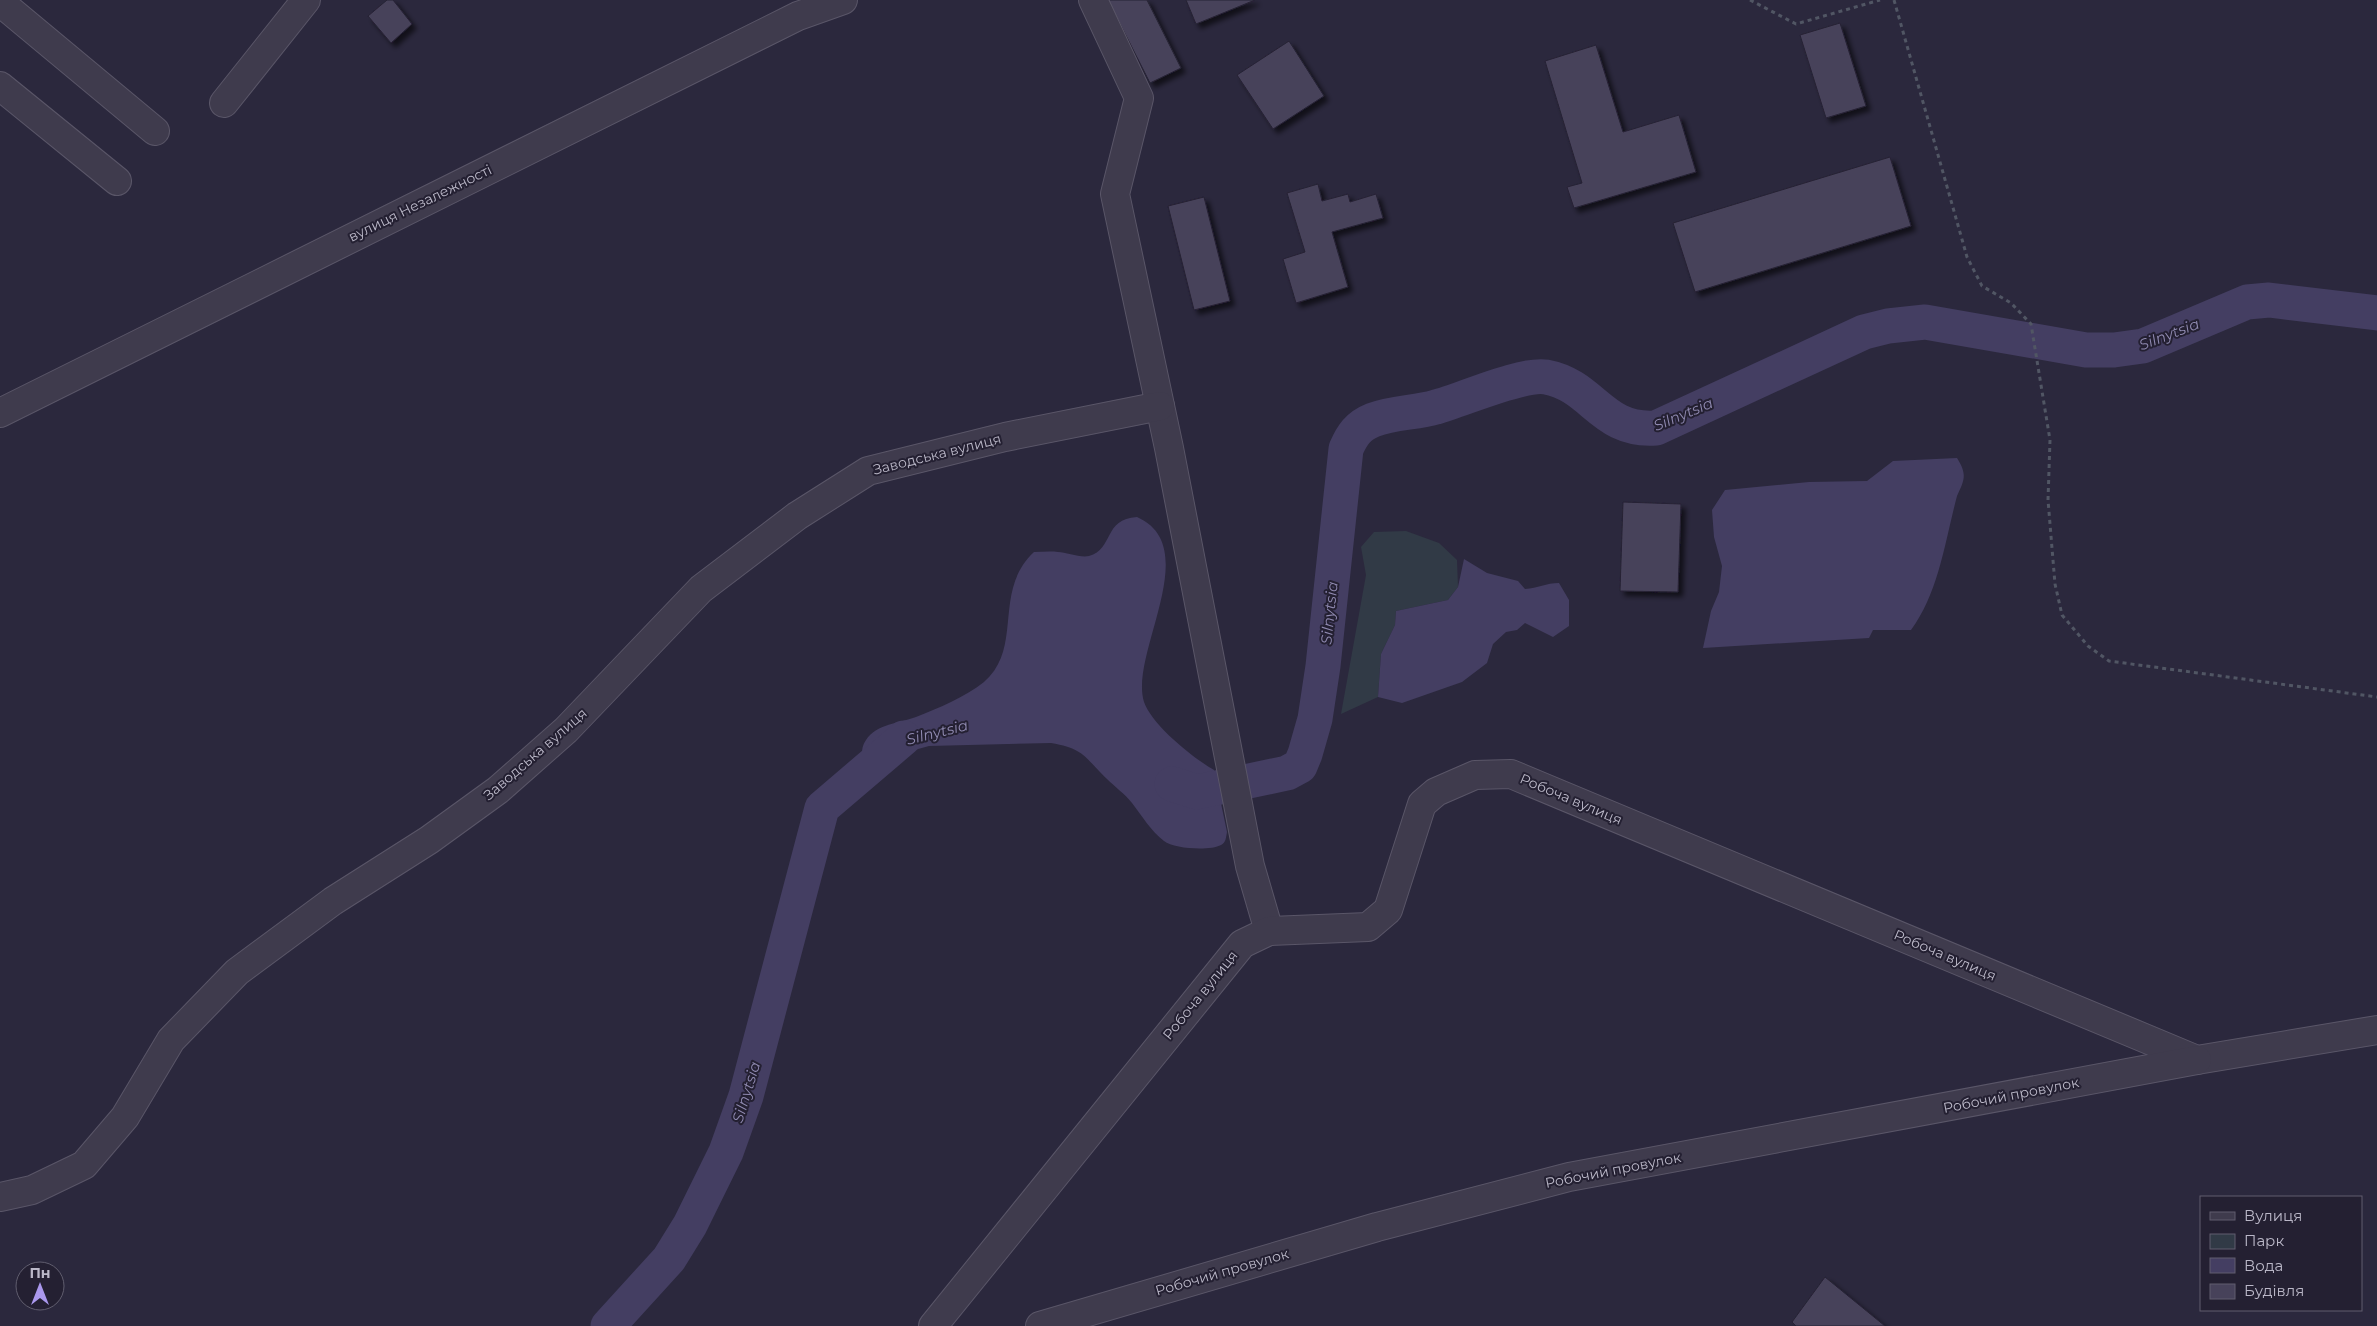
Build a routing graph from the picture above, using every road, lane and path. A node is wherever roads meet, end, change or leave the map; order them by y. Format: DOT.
graph roads {
  1 [pos="306,0"];
  2 [pos="843,0"];
  3 [pos="1093,0"];
  4 [pos="1750,0"];
  5 [pos="1880,0"];
  6 [pos="1894,0"];
  7 [pos="0,2"];
  8 [pos="791,8"];
  9 [pos="0,86"];
  10 [pos="224,103"];
  11 [pos="155,131"];
  12 [pos="117,181"];
  13 [pos="1160,406"];
  14 [pos="0,413"];
  15 [pos="2377,697"];
  16 [pos="1269,931"];
  17 [pos="2377,1030"];
  18 [pos="2197,1060"];
  19 [pos="0,1197"];
  20 [pos="933,1326"];
  21 [pos="1040,1326"];
  1 -- 10 [label="street"];
  2 -- 8 [label="street, вулиця Незалежності"];
  3 -- 13 [label="street"];
  4 -- 5 [label="path"];
  6 -- 15 [label="path"];
  7 -- 11 [label="street"];
  8 -- 14 [label="street, вулиця Незалежності"];
  9 -- 12 [label="street"];
  13 -- 16 [label="street"];
  13 -- 19 [label="street, Заводська вулиця"];
  16 -- 18 [label="street, Робоча вулиця"];
  16 -- 20 [label="street, Робоча вулиця"];
  17 -- 18 [label="street"];
  18 -- 21 [label="street, Робочий провулок"];
}
